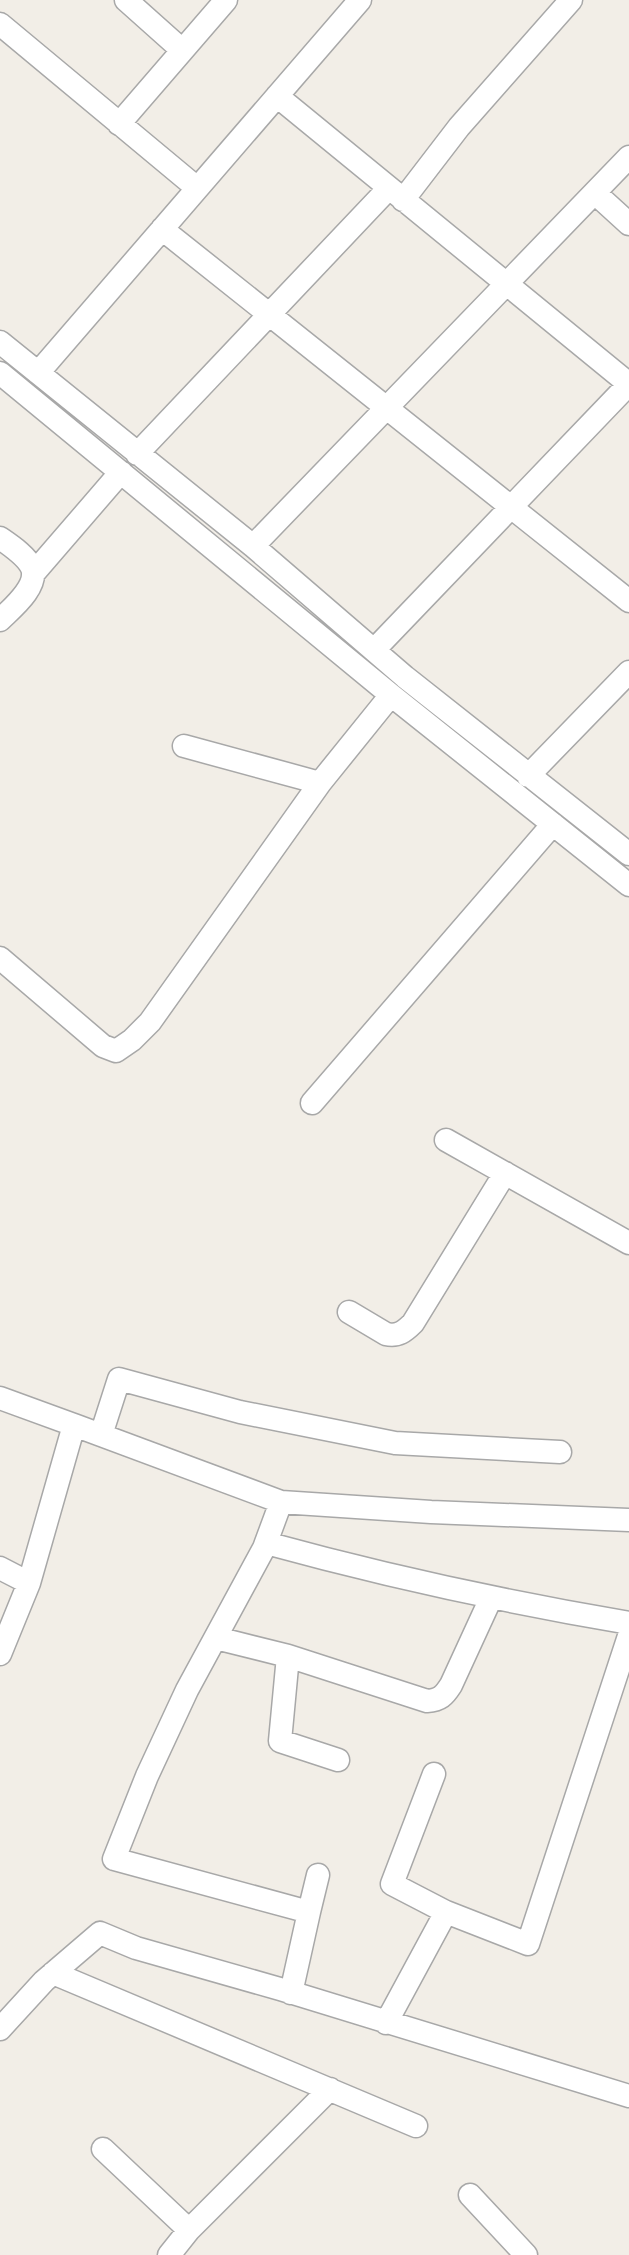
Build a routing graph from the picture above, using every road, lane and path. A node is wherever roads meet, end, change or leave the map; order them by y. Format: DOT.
graph roads {
  1 [pos="126,0"];
  2 [pos="226,0"];
  3 [pos="360,0"];
  4 [pos="571,0"];
  5 [pos="0,24"];
  6 [pos="182,50"];
  7 [pos="277,96"];
  8 [pos="120,124"];
  9 [pos="629,157"];
  10 [pos="197,188"];
  11 [pos="594,193"];
  12 [pos="396,194"];
  13 [pos="629,224"];
  14 [pos="162,229"];
  15 [pos="507,283"];
  16 [pos="269,314"];
  17 [pos="0,342"];
  18 [pos="0,373"];
  19 [pos="38,373"];
  20 [pos="629,384"];
  21 [pos="386,408"];
  22 [pos="137,454"];
  23 [pos="121,472"];
  24 [pos="512,508"];
  25 [pos="0,538"];
  26 [pos="253,546"];
  27 [pos="33,574"];
  28 [pos="629,601"];
  29 [pos="0,620"];
  30 [pos="374,650"];
  31 [pos="629,672"];
  32 [pos="391,695"];
  33 [pos="184,746"];
  34 [pos="528,776"];
  35 [pos="320,783"];
  36 [pos="553,824"];
  37 [pos="629,854"];
  38 [pos="629,885"];
  39 [pos="0,958"];
  40 [pos="312,1103"];
  41 [pos="446,1140"];
  42 [pos="505,1173"];
  43 [pos="629,1243"];
  44 [pos="349,1312"];
  45 [pos="0,1398"];
  46 [pos="74,1426"];
  47 [pos="101,1435"];
  48 [pos="560,1452"];
  49 [pos="281,1502"];
  50 [pos="629,1520"];
  51 [pos="266,1543"];
  52 [pos="0,1568"];
  53 [pos="29,1583"];
  54 [pos="491,1598"];
  55 [pos="629,1623"];
  56 [pos="629,1636"];
  57 [pos="216,1638"];
  58 [pos="0,1654"];
  59 [pos="288,1656"];
  60 [pos="338,1760"];
  61 [pos="434,1774"];
  62 [pos="318,1875"];
  63 [pos="309,1912"];
  64 [pos="446,1912"];
  65 [pos="53,1973"];
  66 [pos="291,1993"];
  67 [pos="386,2023"];
  68 [pos="0,2029"];
  69 [pos="330,2089"];
  70 [pos="629,2096"];
  71 [pos="416,2126"];
  72 [pos="103,2149"];
  73 [pos="470,2196"];
  74 [pos="189,2230"];
  75 [pos="168,2255"];
  76 [pos="526,2255"];
  1 -- 6 [label="street"];
  2 -- 6 [label="street"];
  3 -- 7 [label="street"];
  4 -- 12 [label="street"];
  5 -- 8 [label="street"];
  6 -- 8 [label="street"];
  7 -- 10 [label="street"];
  7 -- 12 [label="street"];
  8 -- 10 [label="street"];
  9 -- 11 [label="street"];
  10 -- 14 [label="street"];
  11 -- 13 [label="street"];
  11 -- 15 [label="street"];
  12 -- 15 [label="street"];
  12 -- 16 [label="street"];
  14 -- 16 [label="street"];
  14 -- 19 [label="street"];
  15 -- 20 [label="street"];
  15 -- 21 [label="street"];
  16 -- 21 [label="street"];
  16 -- 22 [label="street"];
  17 -- 19 [label="street"];
  18 -- 23 [label="street"];
  19 -- 22 [label="street"];
  20 -- 24 [label="street"];
  21 -- 24 [label="street"];
  21 -- 26 [label="street"];
  22 -- 26 [label="street"];
  23 -- 27 [label="street"];
  23 -- 32 [label="street"];
  24 -- 28 [label="street"];
  24 -- 30 [label="street"];
  25 -- 27 [label="street"];
  26 -- 30 [label="street"];
  27 -- 29 [label="street"];
  30 -- 34 [label="street"];
  31 -- 34 [label="street"];
  32 -- 35 [label="street"];
  32 -- 36 [label="street"];
  33 -- 35 [label="street"];
  34 -- 37 [label="street"];
  35 -- 39 [label="street"];
  36 -- 38 [label="street"];
  36 -- 40 [label="street"];
  41 -- 42 [label="street"];
  42 -- 43 [label="street"];
  42 -- 44 [label="street"];
  45 -- 46 [label="street"];
  46 -- 47 [label="street"];
  46 -- 53 [label="street"];
  47 -- 48 [label="street"];
  47 -- 49 [label="street"];
  49 -- 50 [label="street"];
  49 -- 51 [label="street"];
  51 -- 54 [label="street"];
  51 -- 57 [label="street"];
  52 -- 53 [label="street"];
  53 -- 58 [label="street"];
  54 -- 55 [label="street"];
  54 -- 59 [label="street"];
  56 -- 64 [label="street"];
  57 -- 59 [label="street"];
  57 -- 63 [label="street"];
  59 -- 60 [label="street"];
  61 -- 64 [label="street"];
  62 -- 63 [label="street"];
  63 -- 66 [label="street"];
  64 -- 67 [label="street"];
  65 -- 66 [label="street"];
  65 -- 68 [label="street"];
  65 -- 69 [label="street"];
  66 -- 67 [label="street"];
  67 -- 70 [label="street"];
  69 -- 71 [label="street"];
  69 -- 74 [label="street"];
  72 -- 74 [label="street"];
  73 -- 76 [label="street"];
  74 -- 75 [label="street"];
}
